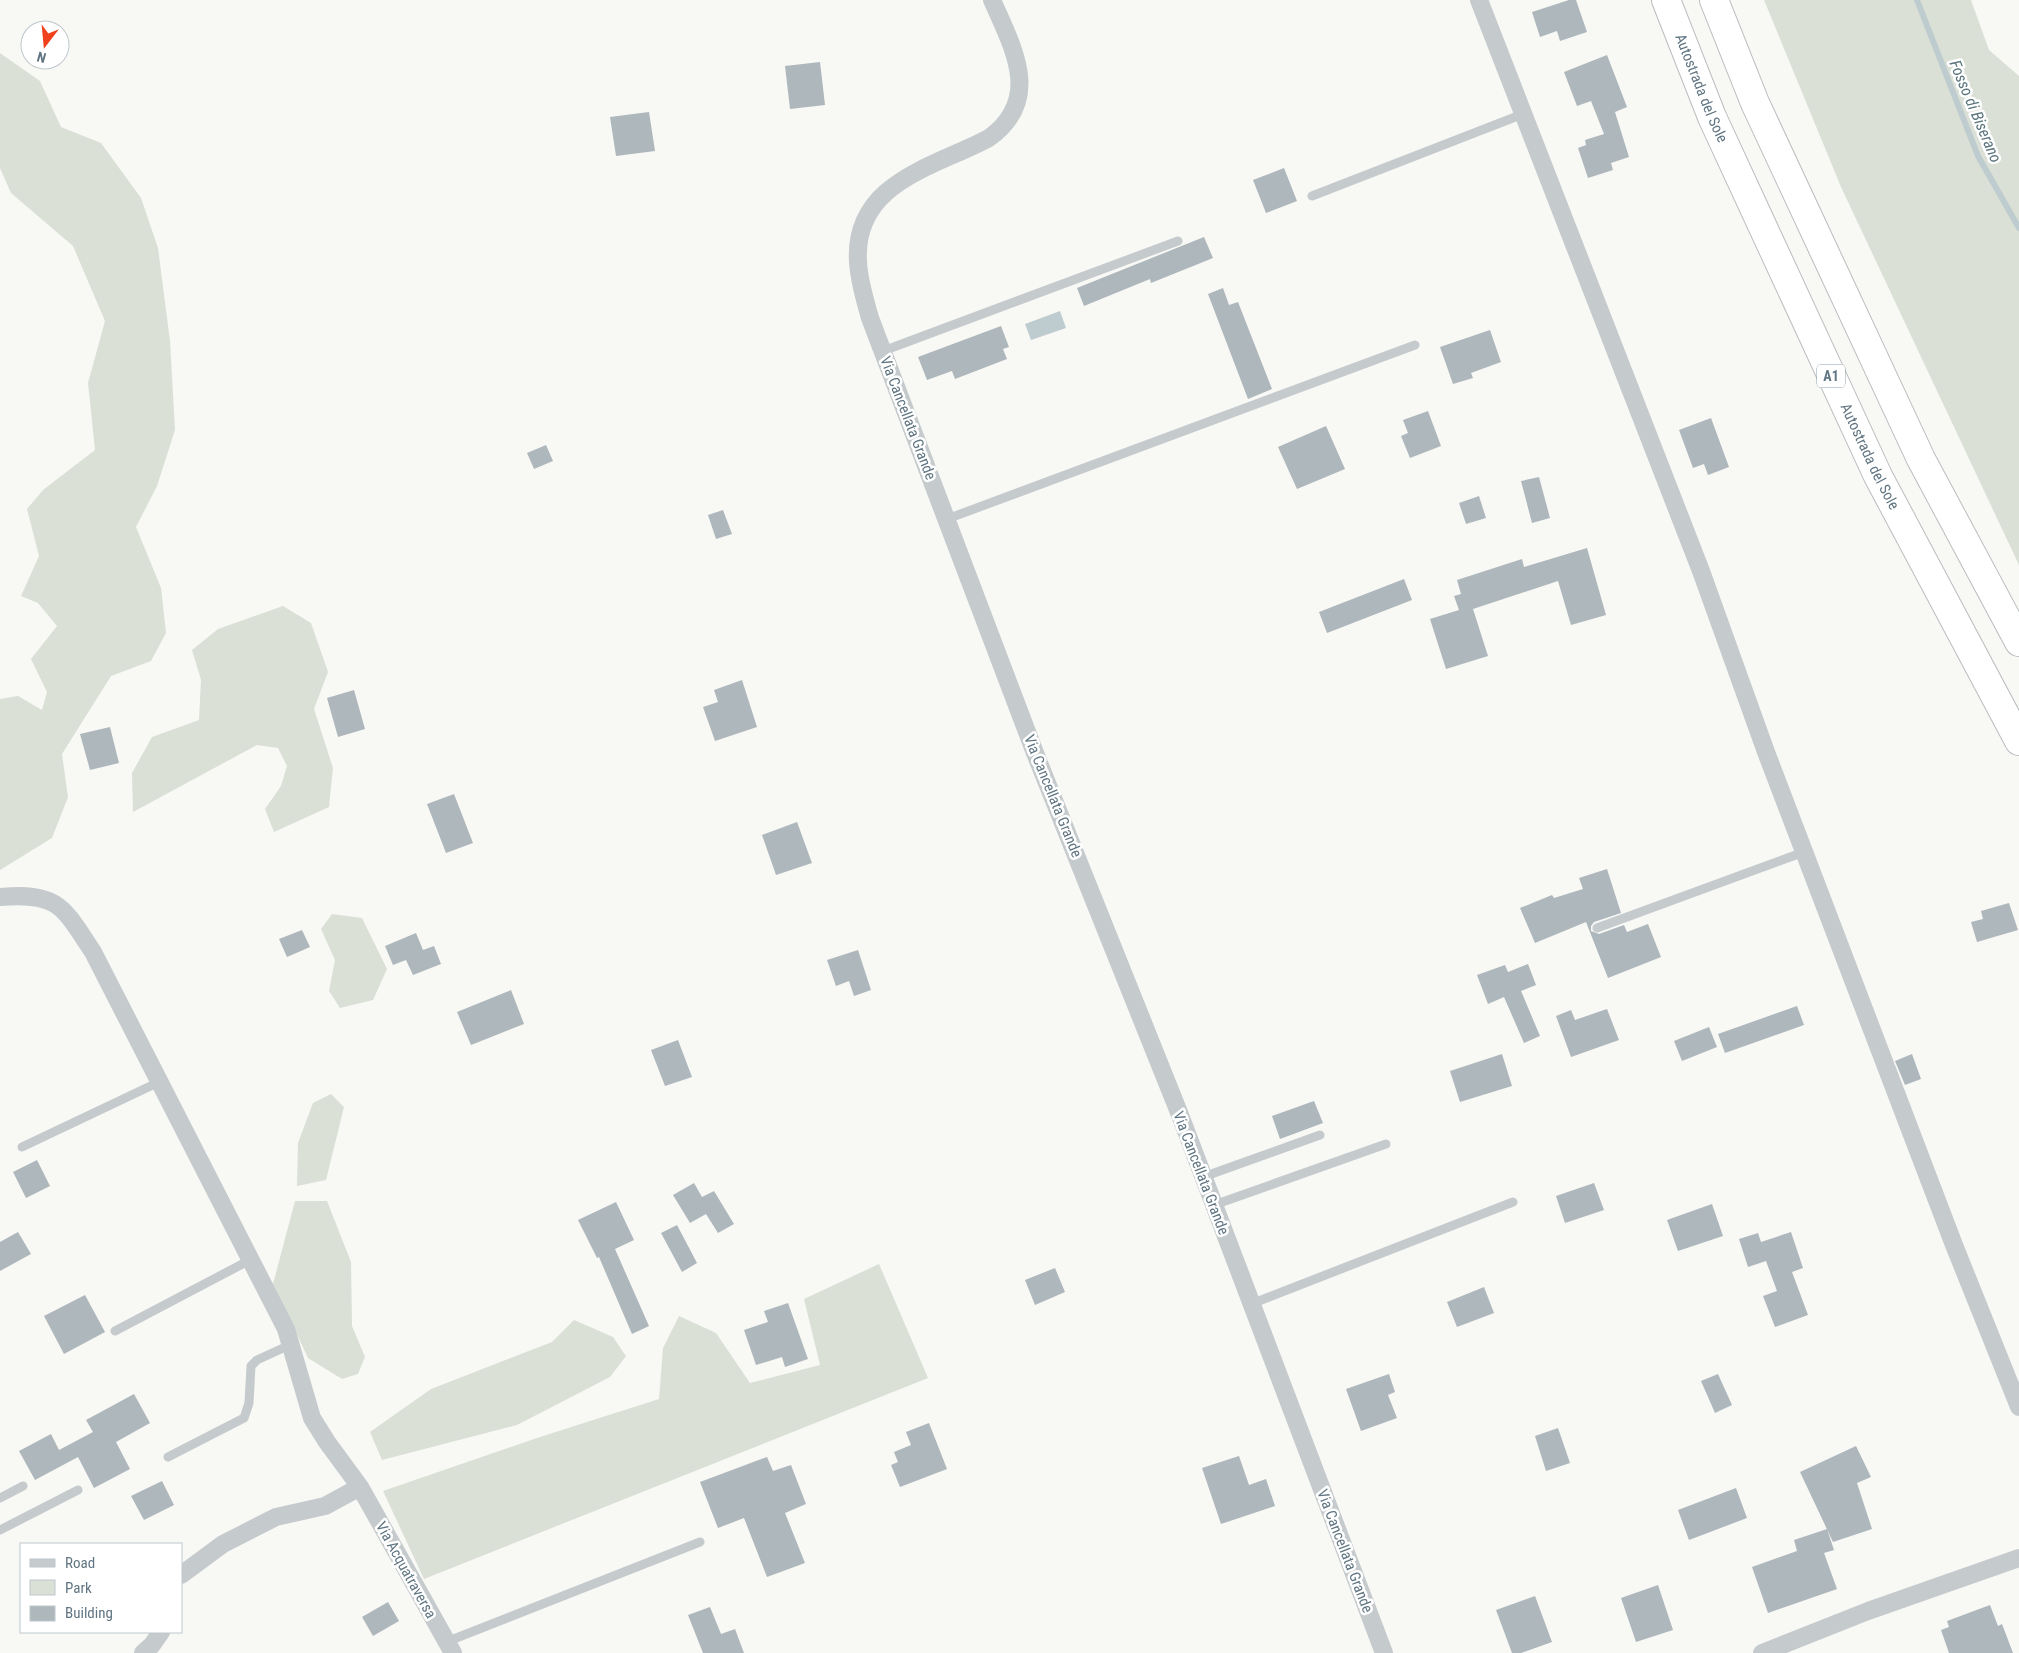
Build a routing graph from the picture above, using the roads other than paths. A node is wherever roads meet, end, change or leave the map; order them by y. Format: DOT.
graph roads {
  1 [pos="992,0"];
  2 [pos="1479,0"];
  3 [pos="1666,0"];
  4 [pos="1714,0"];
  5 [pos="1523,114"];
  6 [pos="1312,196"];
  7 [pos="1178,241"];
  8 [pos="1415,345"];
  9 [pos="883,352"];
  10 [pos="946,519"];
  11 [pos="2019,642"];
  12 [pos="2019,741"];
  13 [pos="1804,852"];
  14 [pos="0,897"];
  15 [pos="1597,928"];
  16 [pos="160,1082"];
  17 [pos="1320,1135"];
  18 [pos="1386,1144"];
  19 [pos="22,1147"];
  20 [pos="1203,1177"];
  21 [pos="1513,1202"];
  22 [pos="1214,1205"];
  23 [pos="250,1260"];
  24 [pos="1251,1304"];
  25 [pos="115,1331"];
  26 [pos="292,1344"];
  27 [pos="2019,1407"];
  28 [pos="168,1457"];
  29 [pos="23,1486"];
  30 [pos="360,1487"];
  31 [pos="78,1490"];
  32 [pos="0,1498"];
  33 [pos="0,1530"];
  34 [pos="700,1542"];
  35 [pos="2019,1558"];
  36 [pos="182,1574"];
  37 [pos="160,1633"];
  38 [pos="449,1647"];
  39 [pos="143,1653"];
  40 [pos="1384,1653"];
  41 [pos="1762,1653"];
  1 -- 9 [label="street, Via Cancellata Grande"];
  2 -- 5 [label="street"];
  3 -- 12 [label="highway, Autostrada del Sole / A1"];
  4 -- 11 [label="highway"];
  5 -- 6 [label="lane"];
  5 -- 13 [label="street"];
  7 -- 9 [label="lane"];
  8 -- 10 [label="lane"];
  9 -- 10 [label="street, Via Cancellata Grande"];
  10 -- 20 [label="street, Via Cancellata Grande"];
  13 -- 15 [label="lane"];
  13 -- 27 [label="street"];
  14 -- 16 [label="street, Via Acquatraversa"];
  16 -- 19 [label="lane"];
  16 -- 23 [label="street, Via Acquatraversa"];
  17 -- 20 [label="lane"];
  18 -- 22 [label="lane"];
  20 -- 22 [label="street, Via Cancellata Grande"];
  21 -- 24 [label="lane"];
  22 -- 24 [label="street, Via Cancellata Grande"];
  23 -- 25 [label="lane"];
  23 -- 26 [label="street, Via Acquatraversa"];
  24 -- 40 [label="street, Via Cancellata Grande"];
  26 -- 28 [label="lane"];
  26 -- 30 [label="street, Via Acquatraversa"];
  29 -- 32 [label="lane"];
  30 -- 36 [label="street"];
  30 -- 38 [label="street, Via Acquatraversa"];
  31 -- 33 [label="lane"];
  34 -- 38 [label="lane"];
  35 -- 41 [label="street"];
  37 -- 39 [label="street"];
}
